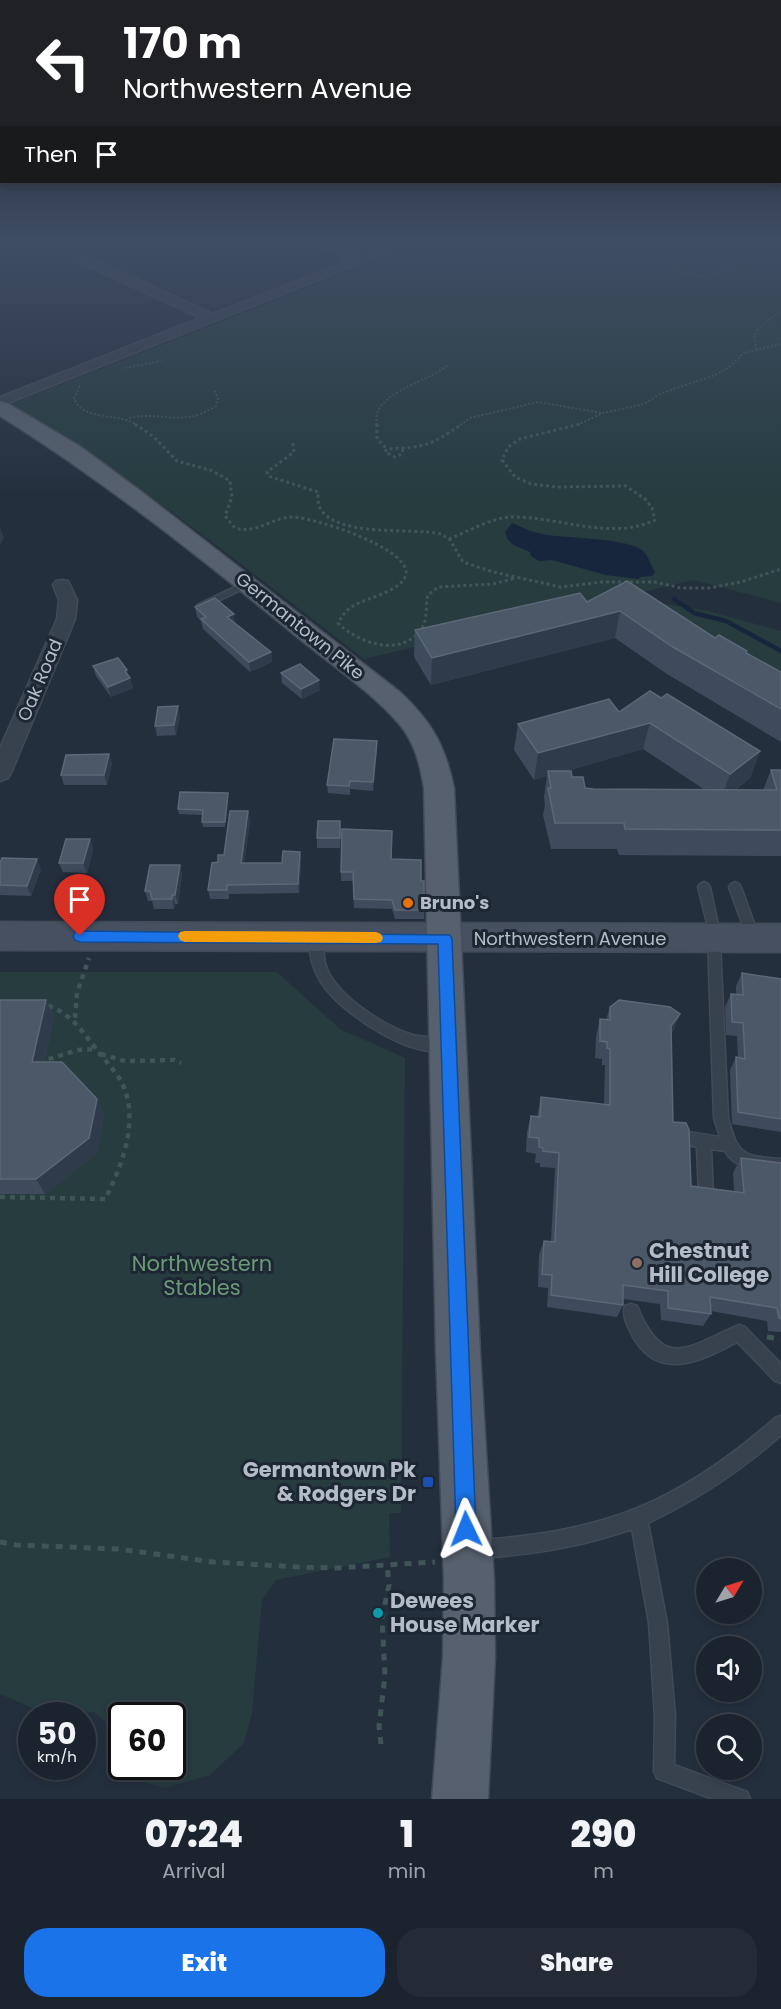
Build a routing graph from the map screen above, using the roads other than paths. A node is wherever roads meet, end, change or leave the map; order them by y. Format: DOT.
graph roads {
  1 [pos="189,327"];
  2 [pos="0,402"];
  3 [pos="0,407"];
  4 [pos="246,584"];
  5 [pos="62,585"];
  6 [pos="196,608"];
  7 [pos="0,773"];
  8 [pos="704,887"];
  9 [pos="735,887"];
  10 [pos="0,936"];
  11 [pos="316,937"];
  12 [pos="767,938"];
  13 [pos="445,939"];
  14 [pos="716,939"];
  15 [pos="447,1045"];
  16 [pos="688,1139"];
  17 [pos="704,1142"];
  18 [pos="728,1145"];
  19 [pos="781,1166"];
  20 [pos="706,1196"];
  21 [pos="631,1312"];
  22 [pos="781,1375"];
  23 [pos="781,1424"];
  24 [pos="639,1519"];
  25 [pos="452,1555"];
  26 [pos="461,1792"];
  27 [pos="740,1799"];
  1 -- 2 [label="street"];
  3 -- 4 [label="main road, Germantown Pike"];
  4 -- 6 [label="lane"];
  4 -- 13 [label="main road, Germantown Pike"];
  5 -- 7 [label="street, Oak Road"];
  8 -- 14 [label="lane"];
  9 -- 12 [label="lane"];
  10 -- 11 [label="street, Northwestern Avenue"];
  11 -- 13 [label="street, Northwestern Avenue"];
  11 -- 15 [label="lane"];
  12 -- 14 [label="street, Northwestern Avenue"];
  13 -- 14 [label="street, Northwestern Avenue"];
  13 -- 15 [label="main road, Germantown Pike"];
  14 -- 18 [label="lane"];
  15 -- 25 [label="main road, Germantown Pike"];
  16 -- 17 [label="lane"];
  17 -- 18 [label="lane"];
  17 -- 20 [label="lane"];
  18 -- 19 [label="lane"];
  21 -- 22 [label="lane"];
  23 -- 24 [label="lane"];
  24 -- 25 [label="lane"];
  24 -- 27 [label="lane"];
  25 -- 26 [label="main road, Germantown Pike"];
}
